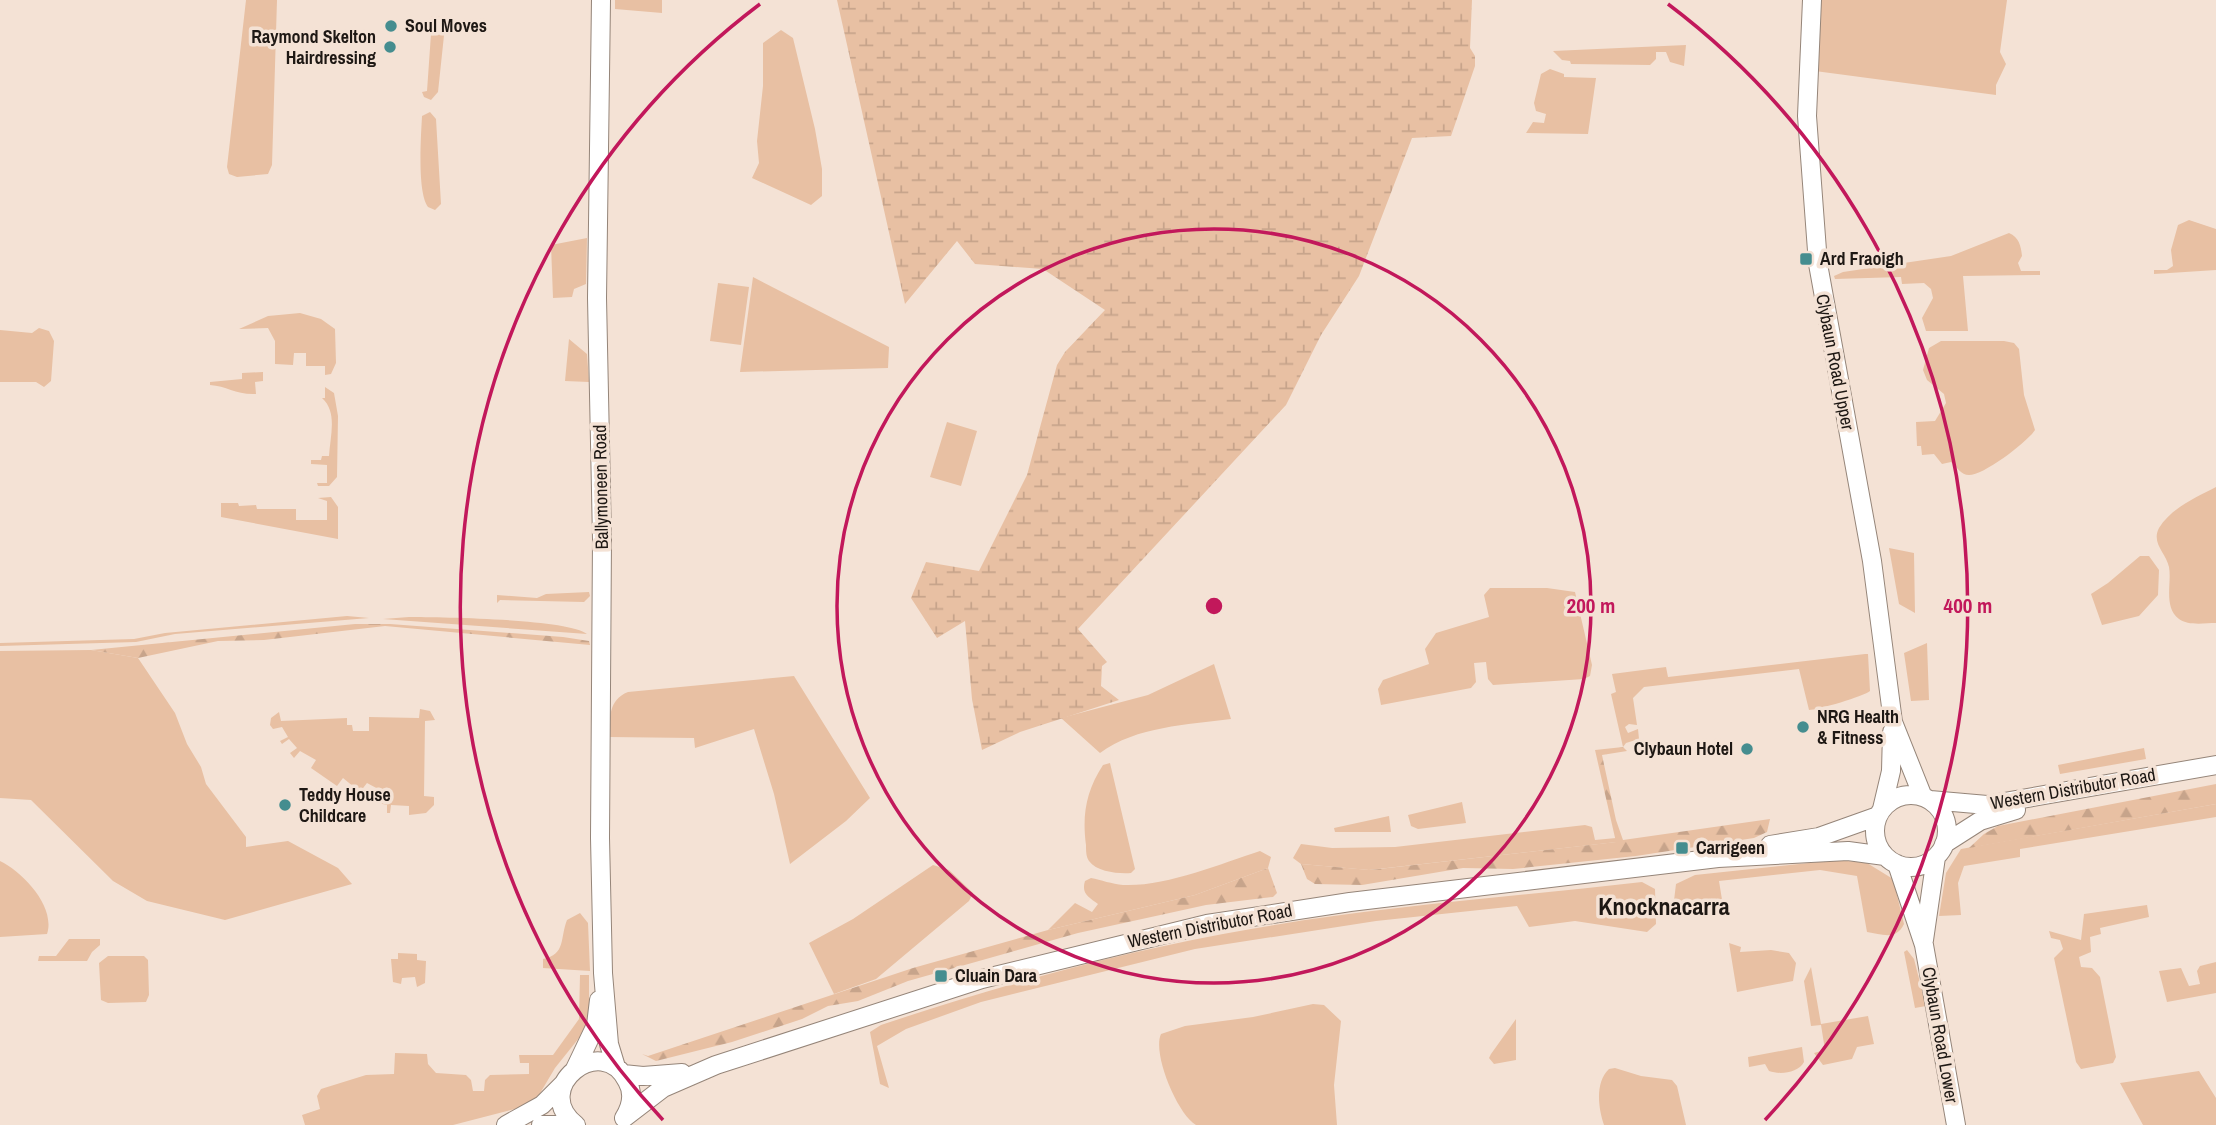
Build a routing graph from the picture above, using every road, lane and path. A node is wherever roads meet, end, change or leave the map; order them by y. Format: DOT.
graph roads {
  1 [pos="601,0"];
  2 [pos="1812,0"];
  3 [pos="1893,722"];
  4 [pos="2216,765"];
  5 [pos="2216,773"];
  6 [pos="1927,799"];
  7 [pos="1880,813"];
  8 [pos="1940,851"];
  9 [pos="1718,858"];
  10 [pos="1891,860"];
  11 [pos="1924,945"];
  12 [pos="603,973"];
  13 [pos="716,1065"];
  14 [pos="575,1069"];
  15 [pos="619,1070"];
  16 [pos="563,1084"];
  17 [pos="618,1123"];
  18 [pos="575,1124"];
  19 [pos="506,1125"];
  20 [pos="541,1125"];
  21 [pos="1956,1125"];
  1 -- 12 [label="street, Ballymoneen Road"];
  2 -- 3 [label="street, Clybaun Road Upper"];
  3 -- 6 [label="street, Clybaun Road Upper"];
  3 -- 7 [label="street, Clybaun Road Upper"];
  4 -- 6 [label="street, Western Distributor Road"];
  5 -- 8 [label="street, Western Distributor Road"];
  6 -- 7 [label="street"];
  6 -- 8 [label="street"];
  7 -- 9 [label="street, Western Distributor Road"];
  7 -- 10 [label="street"];
  8 -- 10 [label="street"];
  8 -- 11 [label="street, Clybaun Road Lower"];
  9 -- 10 [label="street, Western Distributor Road"];
  9 -- 13 [label="street, Western Distributor Road"];
  10 -- 11 [label="street, Clybaun Road Lower"];
  11 -- 21 [label="street, Clybaun Road Lower"];
  12 -- 14 [label="street, Ballymoneen Road"];
  12 -- 15 [label="street, Ballymoneen Road"];
  13 -- 15 [label="street, Western Distributor Road"];
  13 -- 17 [label="street, Western Distributor Road"];
  14 -- 15 [label="street, Western Distributor Road"];
  14 -- 16 [label="street, Ballymoneen Road"];
  15 -- 17 [label="street, Ballymoneen Road"];
  16 -- 18 [label="street"];
  16 -- 19 [label="street"];
  18 -- 20 [label="street"];
}
